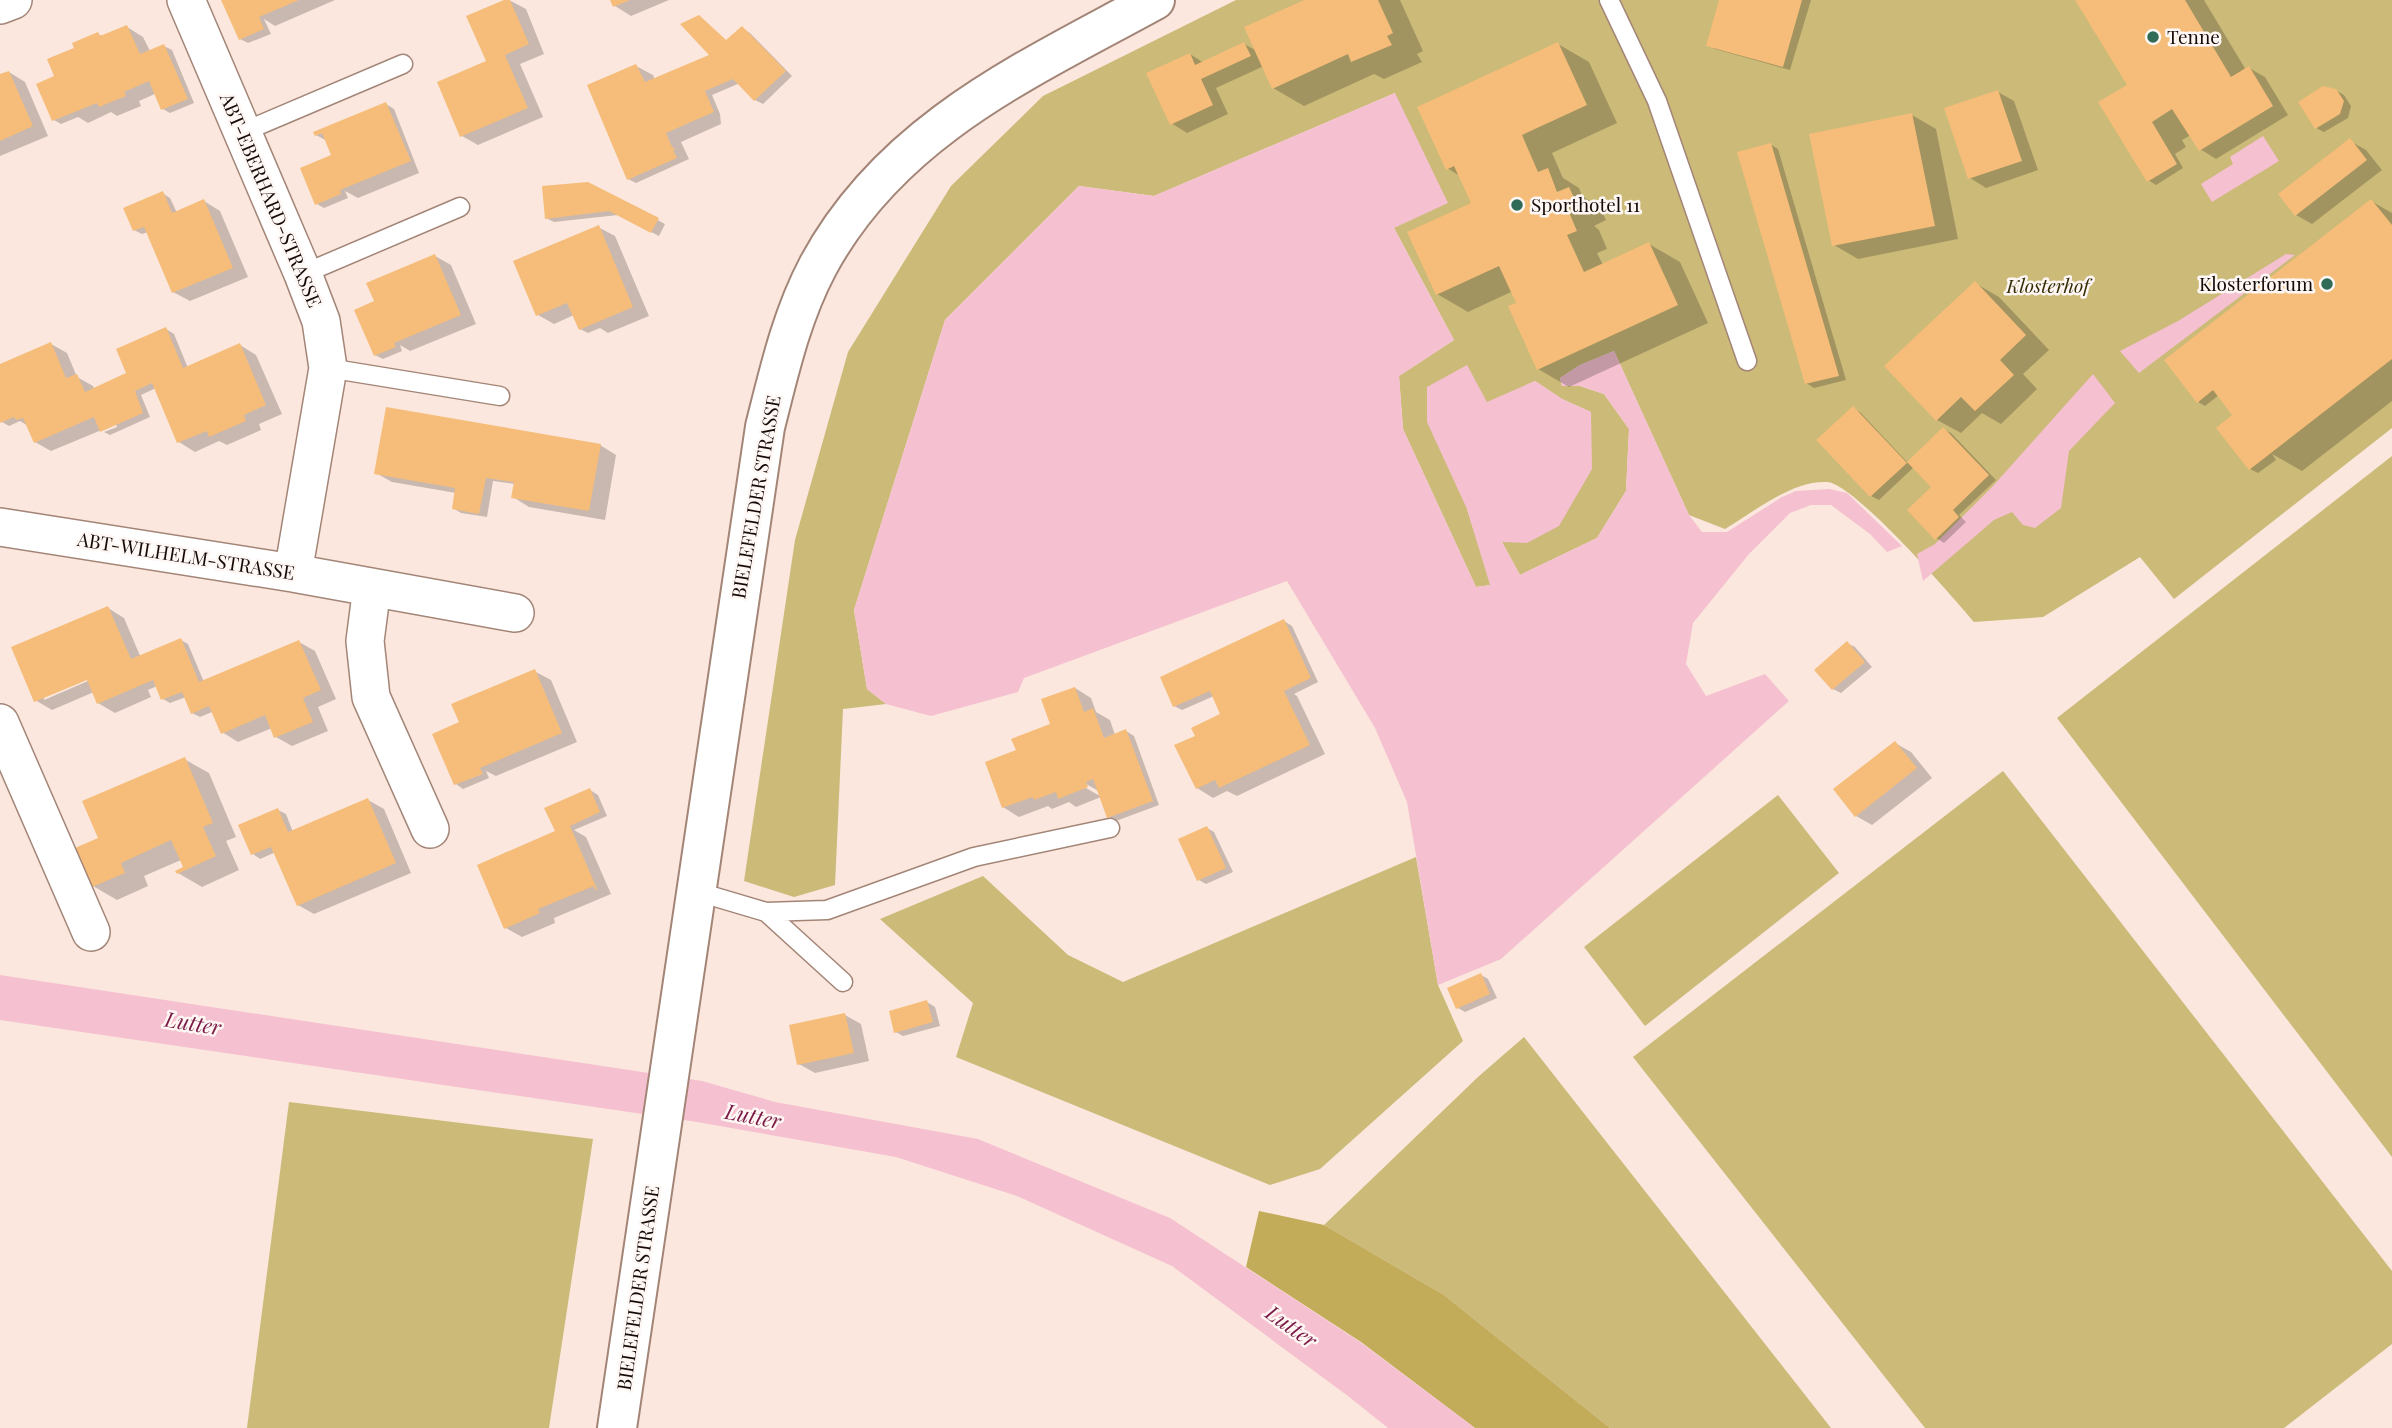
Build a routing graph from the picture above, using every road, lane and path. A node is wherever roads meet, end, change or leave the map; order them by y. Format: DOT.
graph roads {
  1 [pos="13,0"];
  2 [pos="186,0"];
  3 [pos="1155,0"];
  4 [pos="1609,0"];
  5 [pos="0,5"];
  6 [pos="404,64"];
  7 [pos="243,132"];
  8 [pos="460,207"];
  9 [pos="303,274"];
  10 [pos="1747,361"];
  11 [pos="328,368"];
  12 [pos="500,396"];
  13 [pos="0,527"];
  14 [pos="293,573"];
  15 [pos="372,587"];
  16 [pos="515,613"];
  17 [pos="0,723"];
  18 [pos="1110,828"];
  19 [pos="430,829"];
  20 [pos="695,891"];
  21 [pos="766,912"];
  22 [pos="91,932"];
  23 [pos="843,982"];
  24 [pos="617,1428"];
  1 -- 5 [label="street"];
  2 -- 7 [label="street, ABT-EBERHARD-STRASSE"];
  3 -- 20 [label="street, BIELEFELDER STRASSE"];
  4 -- 10 [label="lane"];
  6 -- 7 [label="lane"];
  7 -- 9 [label="street, ABT-EBERHARD-STRASSE"];
  8 -- 9 [label="lane"];
  9 -- 11 [label="street, ABT-EBERHARD-STRASSE"];
  11 -- 12 [label="lane"];
  11 -- 14 [label="street, ABT-EBERHARD-STRASSE"];
  13 -- 14 [label="street, ABT-WILHELM-STRASSE"];
  14 -- 15 [label="street, ABT-WILHELM-STRASSE"];
  15 -- 16 [label="street, ABT-WILHELM-STRASSE"];
  15 -- 19 [label="street"];
  17 -- 22 [label="street"];
  18 -- 21 [label="lane"];
  20 -- 21 [label="lane"];
  20 -- 24 [label="street, BIELEFELDER STRASSE"];
  21 -- 23 [label="lane"];
}
